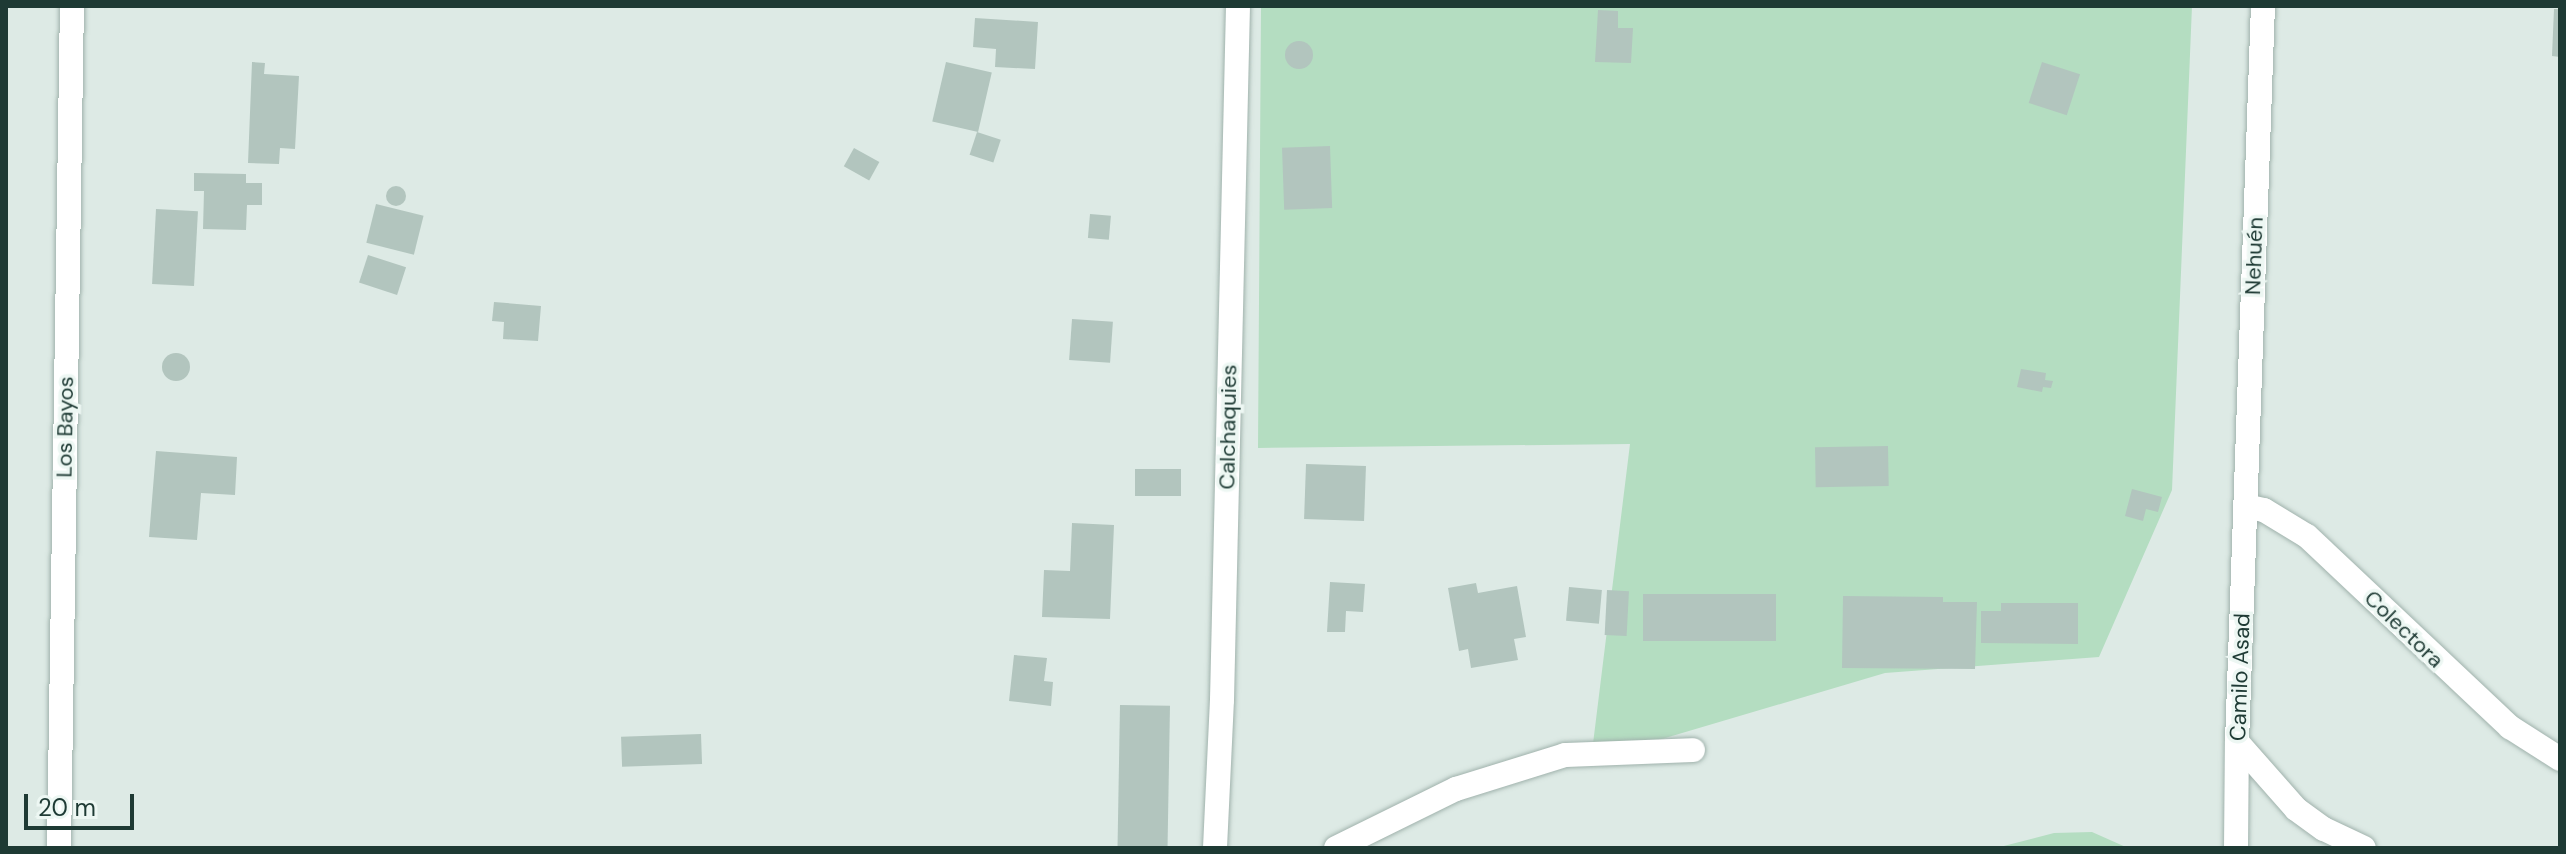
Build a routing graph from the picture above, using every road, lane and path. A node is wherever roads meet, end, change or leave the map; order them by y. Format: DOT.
graph roads {
  1 [pos="72,6"];
  2 [pos="1238,6"];
  3 [pos="2263,6"];
  4 [pos="2245,506"];
  5 [pos="2237,742"];
  6 [pos="1693,750"];
  7 [pos="2560,759"];
  8 [pos="59,848"];
  9 [pos="1215,848"];
  10 [pos="1336,848"];
  11 [pos="2236,848"];
  12 [pos="2364,848"];
  1 -- 8 [label="street, Los Bayos"];
  2 -- 9 [label="street, Calchaquies"];
  3 -- 4 [label="street, Nehuén"];
  4 -- 5 [label="street, Camilo Asad"];
  4 -- 7 [label="street, Colectora"];
  5 -- 11 [label="street, Camilo Asad"];
  5 -- 12 [label="street"];
  6 -- 10 [label="street"];
}
